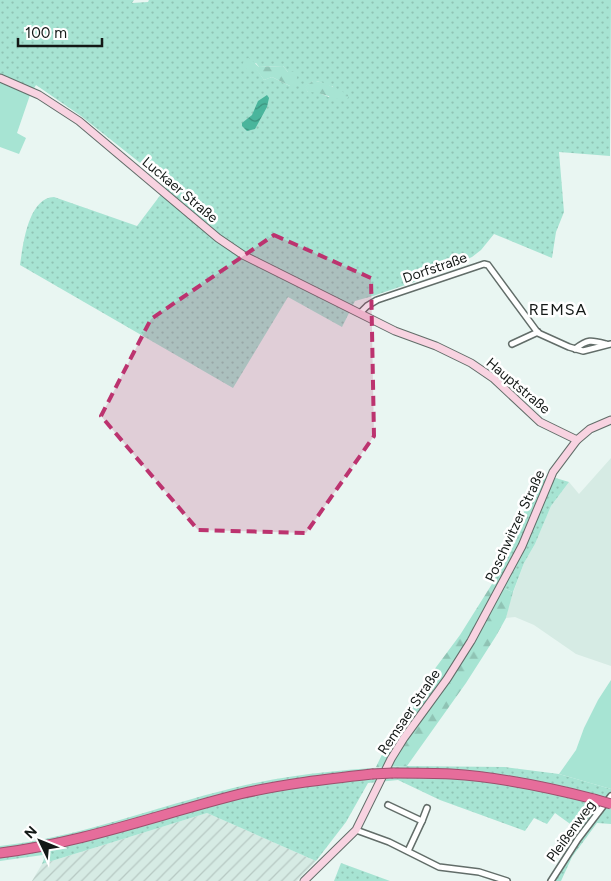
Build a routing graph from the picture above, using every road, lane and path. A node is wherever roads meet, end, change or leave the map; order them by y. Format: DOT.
graph roads {
  1 [pos="0,78"];
  2 [pos="352,309"];
  3 [pos="360,313"];
  4 [pos="538,332"];
  5 [pos="512,344"];
  6 [pos="610,344"];
  7 [pos="575,349"];
  8 [pos="611,420"];
  9 [pos="577,440"];
  10 [pos="494,599"];
  11 [pos="611,796"];
  12 [pos="611,804"];
  13 [pos="388,805"];
  14 [pos="427,808"];
  15 [pos="422,821"];
  16 [pos="356,830"];
  17 [pos="408,851"];
  18 [pos="0,853"];
  19 [pos="304,881"];
  20 [pos="507,881"];
  21 [pos="551,881"];
  1 -- 2 [label="street, Luckaer Straße"];
  2 -- 3 [label="street, Hauptstraße"];
  3 -- 4 [label="street, Dorfstraße"];
  3 -- 9 [label="street, Hauptstraße"];
  4 -- 5 [label="street"];
  4 -- 7 [label="street, Dorfstraße"];
  6 -- 7 [label="street"];
  6 -- 7 [label="street"];
  8 -- 9 [label="street"];
  9 -- 10 [label="street, Poschwitzer Straße"];
  10 -- 16 [label="street, Remsaer Straße"];
  11 -- 21 [label="street, Pleißenweg"];
  12 -- 18 [label="highway, bridge"];
  13 -- 15 [label="street"];
  14 -- 15 [label="street"];
  15 -- 17 [label="street"];
  16 -- 17 [label="street"];
  16 -- 19 [label="street, Remsaer Straße"];
  17 -- 20 [label="street"];
}
